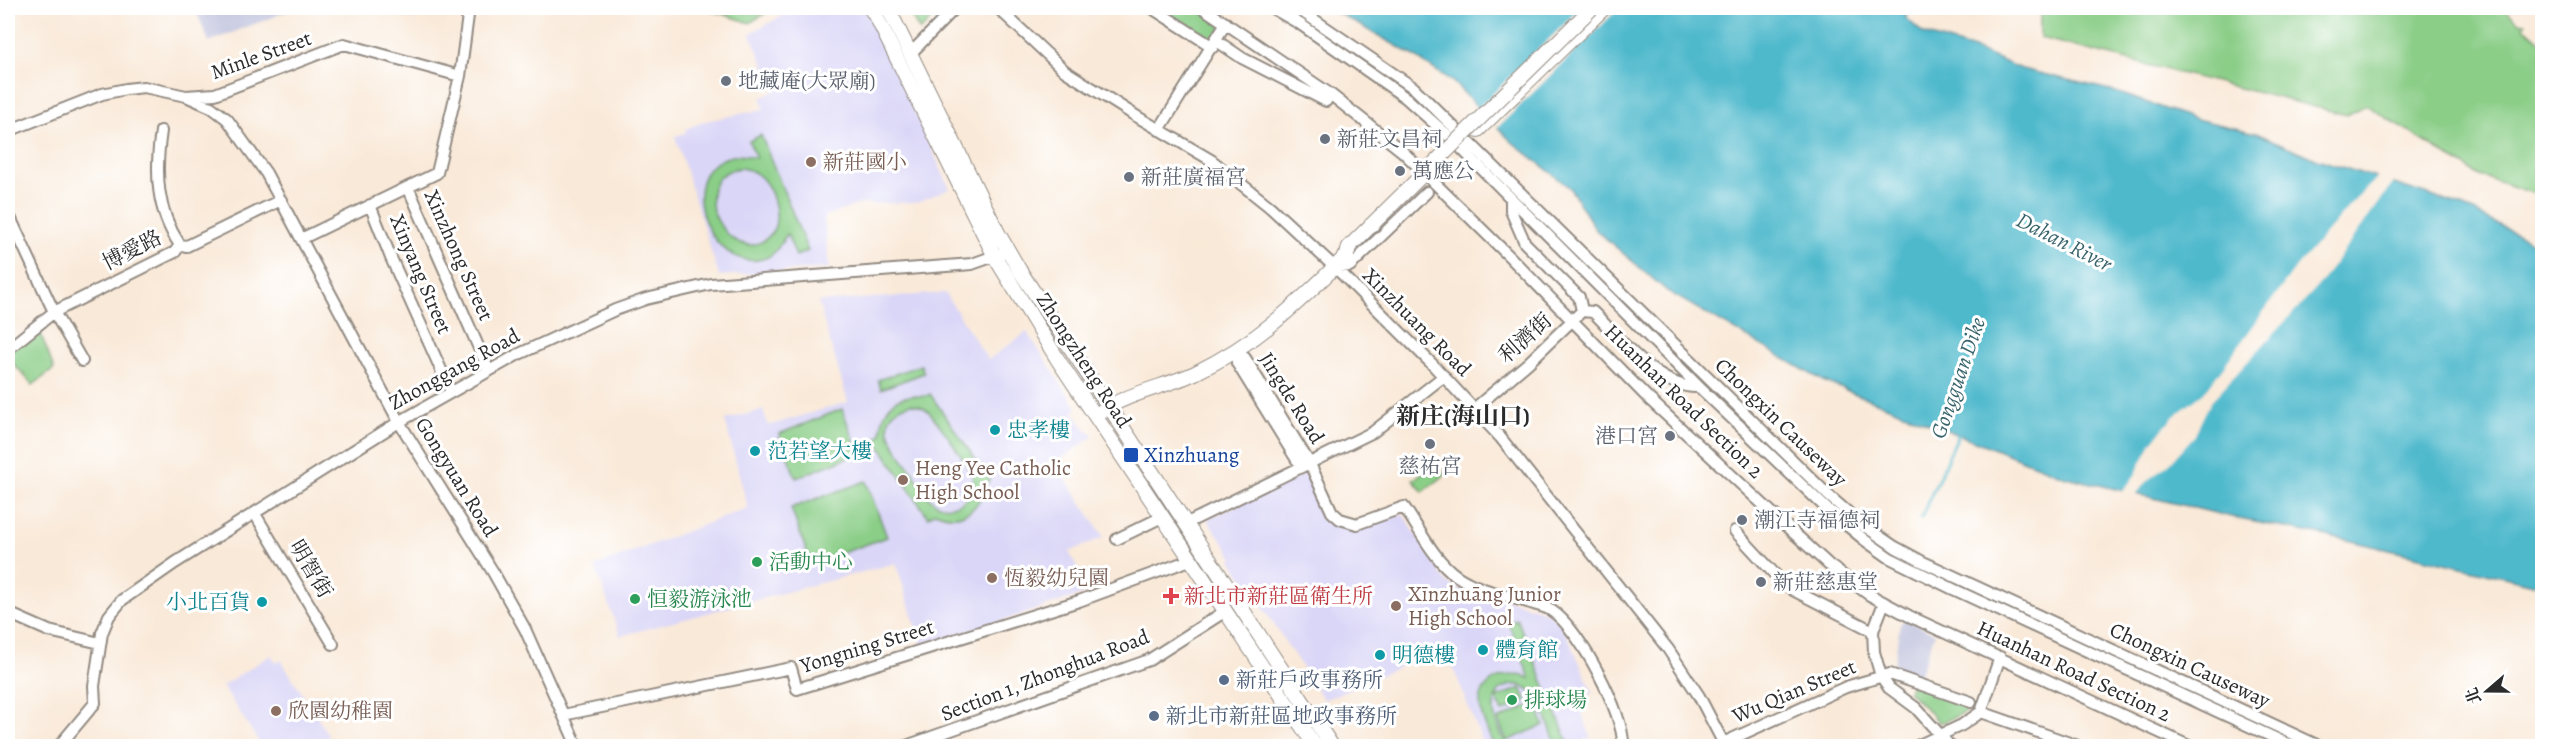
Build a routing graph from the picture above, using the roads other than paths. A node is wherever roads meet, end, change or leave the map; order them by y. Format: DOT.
graph roads {
  1 [pos="469,8"];
  2 [pos="870,8"];
  3 [pos="888,8"];
  4 [pos="955,8"];
  5 [pos="998,8"];
  6 [pos="1203,8"];
  7 [pos="1272,8"];
  8 [pos="1297,8"];
  9 [pos="1592,8"];
  10 [pos="1604,8"];
  11 [pos="1155,10"];
  12 [pos="1226,23"];
  13 [pos="1215,44"];
  14 [pos="912,52"];
  15 [pos="460,76"];
  16 [pos="1330,94"];
  17 [pos="186,96"];
  18 [pos="1159,130"];
  19 [pos="8,131"];
  20 [pos="161,131"];
  21 [pos="1412,176"];
  22 [pos="408,187"];
  23 [pos="1427,192"];
  24 [pos="1511,199"];
  25 [pos="281,200"];
  26 [pos="370,205"];
  27 [pos="8,213"];
  28 [pos="301,239"];
  29 [pos="180,245"];
  30 [pos="1007,250"];
  31 [pos="1347,255"];
  32 [pos="995,257"];
  33 [pos="1335,267"];
  34 [pos="1582,311"];
  35 [pos="54,312"];
  36 [pos="1573,321"];
  37 [pos="8,349"];
  38 [pos="1237,351"];
  39 [pos="82,362"];
  40 [pos="489,371"];
  41 [pos="1444,376"];
  42 [pos="1699,387"];
  43 [pos="451,392"];
  44 [pos="1108,406"];
  45 [pos="1478,412"];
  46 [pos="1095,416"];
  47 [pos="399,422"];
  48 [pos="1310,464"];
  49 [pos="255,514"];
  50 [pos="1162,517"];
  51 [pos="1185,524"];
  52 [pos="1735,531"];
  53 [pos="1117,539"];
  54 [pos="1190,560"];
  55 [pos="1884,603"];
  56 [pos="1224,612"];
  57 [pos="8,613"];
  58 [pos="1873,631"];
  59 [pos="100,643"];
  60 [pos="333,644"];
  61 [pos="2000,657"];
  62 [pos="1881,676"];
  63 [pos="1971,702"];
  64 [pos="1981,712"];
  65 [pos="563,715"];
  66 [pos="1940,735"];
  67 [pos="1724,745"];
  68 [pos="59,747"];
  69 [pos="577,747"];
  70 [pos="906,747"];
  71 [pos="1315,747"];
  72 [pos="1332,747"];
  73 [pos="1623,747"];
  74 [pos="1917,747"];
  75 [pos="1950,747"];
  76 [pos="2078,747"];
  77 [pos="2189,747"];
  78 [pos="2292,747"];
  79 [pos="2319,747"];
  1 -- 15 [label="street"];
  2 -- 32 [label="main road, Zhongzheng Road"];
  3 -- 14 [label="main road, Zhongzheng Road"];
  4 -- 14 [label="street"];
  5 -- 18 [label="street, Xinzhuang Road"];
  6 -- 12 [label="street, Huanhan Road Section 2"];
  7 -- 24 [label="street, Chongxin Causeway"];
  8 -- 79 [label="street, Chongxin Causeway"];
  9 -- 31 [label="main road, bridge"];
  10 -- 31 [label="main road"];
  11 -- 13 [label="street"];
  12 -- 13 [label="street"];
  12 -- 16 [label="street, Huanhan Road Section 2"];
  13 -- 16 [label="street"];
  13 -- 18 [label="street"];
  14 -- 30 [label="main road, Zhongzheng Road"];
  15 -- 17 [label="street, Minle Street"];
  15 -- 22 [label="street"];
  16 -- 36 [label="street, Huanhan Road Section 2"];
  17 -- 19 [label="street, Minle Street"];
  17 -- 25 [label="street, Gongyuan Road"];
  18 -- 33 [label="street, Xinzhuang Road"];
  20 -- 29 [label="street"];
  21 -- 33 [label="street"];
  22 -- 26 [label="street"];
  22 -- 40 [label="street, Xinzhong Street"];
  23 -- 33 [label="street"];
  24 -- 34 [label="street"];
  24 -- 42 [label="street, Chongxin Causeway"];
  25 -- 28 [label="street, Gongyuan Road"];
  25 -- 29 [label="street, 博愛路"];
  26 -- 28 [label="street"];
  26 -- 43 [label="street, Xinyang Street"];
  27 -- 35 [label="street"];
  28 -- 47 [label="street, Gongyuan Road"];
  29 -- 35 [label="street, 博愛路"];
  30 -- 32 [label="street, Zhonggang Road"];
  30 -- 44 [label="main road, Zhongzheng Road"];
  31 -- 33 [label="main road"];
  32 -- 40 [label="street, Zhonggang Road"];
  32 -- 46 [label="main road, Zhongzheng Road"];
  33 -- 38 [label="main road"];
  33 -- 41 [label="street, Xinzhuang Road"];
  34 -- 36 [label="street, 利濟街"];
  34 -- 42 [label="street"];
  35 -- 37 [label="street, 博愛路"];
  35 -- 39 [label="street"];
  36 -- 45 [label="street, 利濟街"];
  36 -- 55 [label="street, Huanhan Road Section 2"];
  38 -- 44 [label="main road"];
  38 -- 48 [label="street, Jingde Road"];
  40 -- 43 [label="street, Zhonggang Road"];
  41 -- 45 [label="street, Xinzhuang Road"];
  41 -- 48 [label="street"];
  42 -- 78 [label="street, Chongxin Causeway"];
  43 -- 47 [label="street, Zhonggang Road"];
  44 -- 46 [label="main road"];
  44 -- 51 [label="main road, Zhongzheng Road"];
  45 -- 67 [label="street, Xinzhuang Road"];
  46 -- 50 [label="main road, Zhongzheng Road"];
  47 -- 49 [label="street, Zhonggang Road"];
  47 -- 65 [label="street, Gongyuan Road"];
  48 -- 51 [label="street"];
  48 -- 73 [label="street, Jingde Road"];
  49 -- 59 [label="street, Zhonggang Road"];
  49 -- 60 [label="street, 明智街"];
  50 -- 53 [label="street"];
  50 -- 54 [label="main road, Zhongzheng Road"];
  51 -- 72 [label="main road, Zhongzheng Road"];
  52 -- 58 [label="street"];
  54 -- 56 [label="main road, Zhongzheng Road"];
  54 -- 65 [label="street, Yongning Street"];
  55 -- 58 [label="street"];
  55 -- 61 [label="street, Huanhan Road Section 2"];
  56 -- 70 [label="street, Section 1, Zhonghua Road"];
  56 -- 71 [label="main road, Zhongzheng Road"];
  57 -- 59 [label="street"];
  58 -- 62 [label="street"];
  59 -- 68 [label="street, Zhonggang Road"];
  61 -- 64 [label="street"];
  61 -- 77 [label="street, Huanhan Road Section 2"];
  62 -- 63 [label="street"];
  62 -- 66 [label="street"];
  62 -- 67 [label="street, Wu Qian Street"];
  64 -- 66 [label="street"];
  64 -- 76 [label="street"];
  65 -- 69 [label="street, Gongyuan Road"];
  66 -- 74 [label="street"];
  66 -- 75 [label="street"];
}
